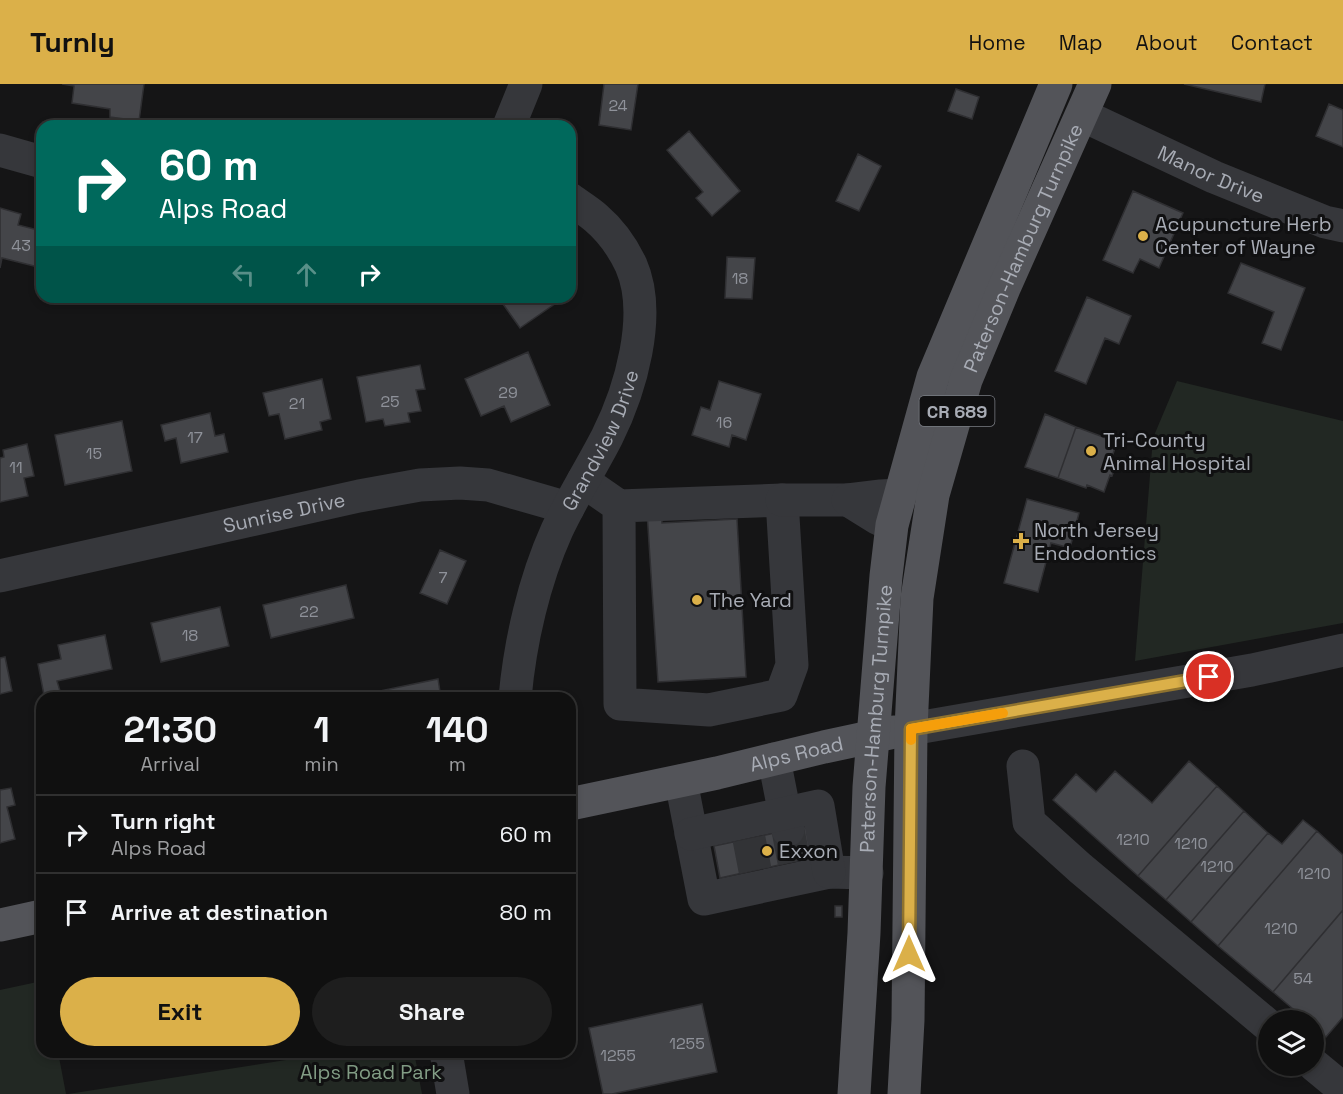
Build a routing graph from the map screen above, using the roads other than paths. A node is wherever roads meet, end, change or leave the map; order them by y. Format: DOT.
graph roads {
  1 [pos="526,84"];
  2 [pos="1056,84"];
  3 [pos="1095,84"];
  4 [pos="1082,115"];
  5 [pos="511,120"];
  6 [pos="0,150"];
  7 [pos="36,160"];
  8 [pos="576,203"];
  9 [pos="1343,226"];
  10 [pos="576,495"];
  11 [pos="782,500"];
  12 [pos="619,506"];
  13 [pos="896,510"];
  14 [pos="0,576"];
  15 [pos="1341,657"];
  16 [pos="516,692"];
  17 [pos="911,729"];
  18 [pos="874,736"];
  19 [pos="774,759"];
  20 [pos="1023,766"];
  21 [pos="681,780"];
  22 [pos="576,803"];
  23 [pos="786,822"];
  24 [pos="691,834"];
  25 [pos="829,872"];
  26 [pos="867,873"];
  27 [pos="36,917"];
  28 [pos="0,925"];
  29 [pos="1258,1017"];
  30 [pos="447,1058"];
  31 [pos="1324,1073"];
  32 [pos="1343,1089"];
  33 [pos="453,1094"];
  34 [pos="854,1094"];
  35 [pos="904,1094"];
  1 -- 5 [label="street"];
  2 -- 13 [label="main road, Paterson-Hamburg Turnpike / CR 689"];
  3 -- 4 [label="main road, Paterson-Hamburg Turnpike / CR 689"];
  4 -- 9 [label="street, Manor Drive"];
  4 -- 17 [label="main road, Paterson-Hamburg Turnpike / CR 689"];
  6 -- 7 [label="street"];
  8 -- 10 [label="street, Grandview Drive"];
  10 -- 12 [label="street, Sunrise Drive"];
  10 -- 14 [label="street, Sunrise Drive"];
  10 -- 16 [label="street, Grandview Drive"];
  11 -- 12 [label="street"];
  11 -- 12 [label="street"];
  11 -- 13 [label="street"];
  13 -- 18 [label="main road, Paterson-Hamburg Turnpike / CR 689"];
  15 -- 17 [label="street, Alps Road"];
  17 -- 18 [label="main road, Alps Road"];
  17 -- 35 [label="main road, Paterson-Hamburg Turnpike"];
  18 -- 19 [label="main road, Alps Road"];
  18 -- 26 [label="main road, Paterson-Hamburg Turnpike"];
  19 -- 21 [label="main road, Alps Road"];
  19 -- 23 [label="street"];
  20 -- 29 [label="street"];
  21 -- 22 [label="main road, Alps Road"];
  21 -- 24 [label="street"];
  23 -- 24 [label="street"];
  23 -- 25 [label="street"];
  24 -- 25 [label="street"];
  25 -- 26 [label="street"];
  26 -- 34 [label="main road, Paterson-Hamburg Turnpike"];
  27 -- 28 [label="main road"];
  30 -- 33 [label="street"];
  31 -- 32 [label="street"];
}
